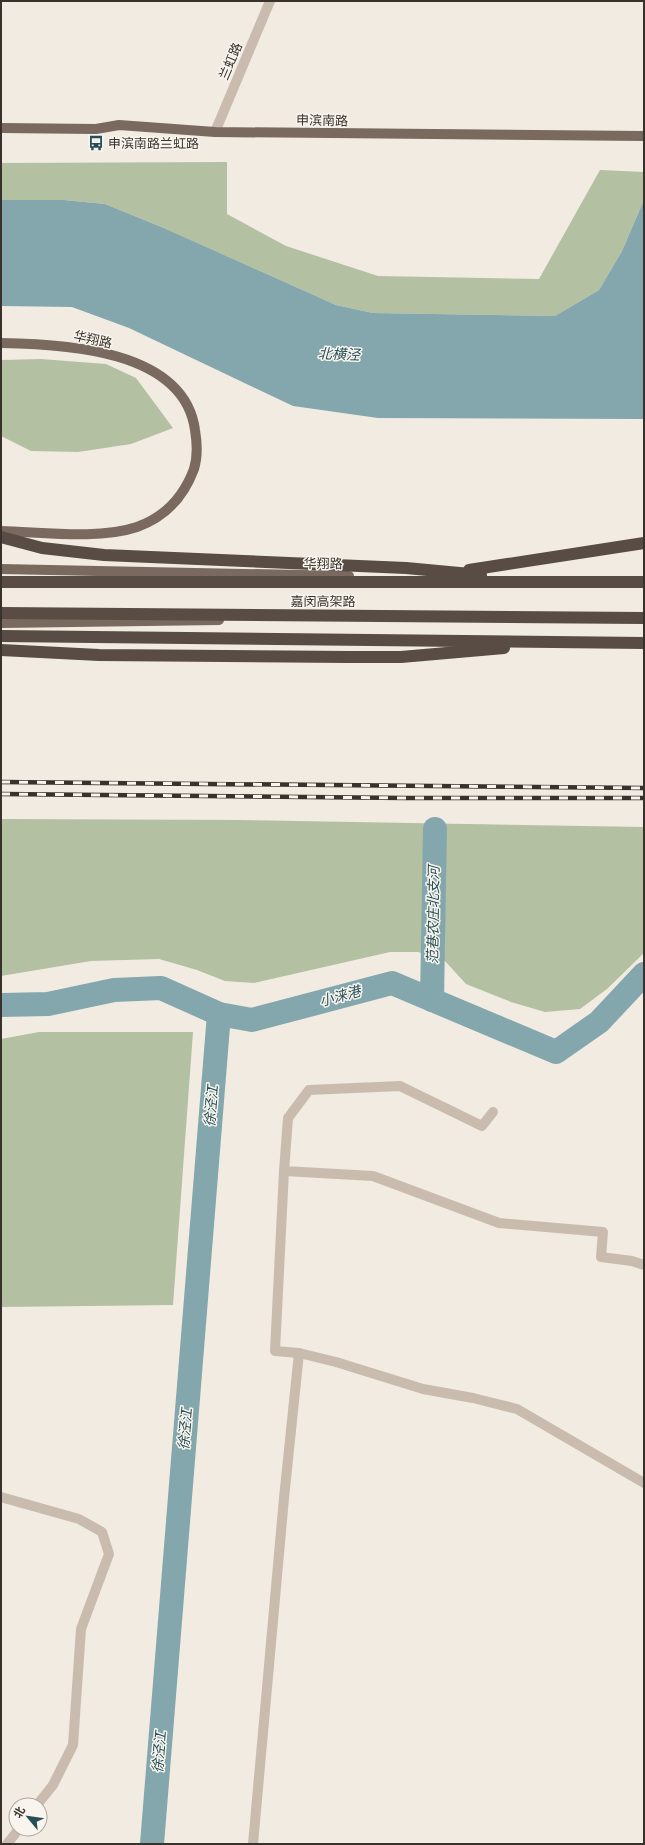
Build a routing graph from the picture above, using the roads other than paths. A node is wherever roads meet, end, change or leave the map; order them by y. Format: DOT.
graph roads {
  1 [pos="270,1"];
  2 [pos="1,128"];
  3 [pos="215,132"];
  4 [pos="644,136"];
  5 [pos="1,343"];
  6 [pos="1,531"];
  7 [pos="1,537"];
  8 [pos="644,543"];
  9 [pos="1,569"];
  10 [pos="422,578"];
  11 [pos="1,582"];
  12 [pos="550,582"];
  13 [pos="644,582"];
  14 [pos="1,613"];
  15 [pos="644,617"];
  16 [pos="1,623"];
  17 [pos="1,636"];
  18 [pos="561,642"];
  19 [pos="644,643"];
  20 [pos="1,650"];
  21 [pos="493,1112"];
  22 [pos="284,1171"];
  23 [pos="644,1265"];
  24 [pos="299,1353"];
  25 [pos="644,1483"];
  26 [pos="1,1497"];
  27 [pos="43,1797"];
  28 [pos="253,1844"];
  1 -- 3 [label="street, 兰虹路"];
  2 -- 3 [label="main road, 申滨南路"];
  3 -- 4 [label="main road, 申滨南路"];
  5 -- 6 [label="main road, 华翔路"];
  7 -- 12 [label="highway"];
  8 -- 10 [label="highway"];
  9 -- 10 [label="main road, 华翔路"];
  10 -- 13 [label="main road, 华翔路"];
  11 -- 12 [label="highway, 嘉闵高架路"];
  12 -- 13 [label="highway, 嘉闵高架路"];
  14 -- 15 [label="highway, 嘉闵高架路"];
  15 -- 16 [label="main road"];
  17 -- 18 [label="highway"];
  18 -- 19 [label="highway"];
  18 -- 20 [label="highway"];
  21 -- 22 [label="street"];
  22 -- 23 [label="street"];
  22 -- 24 [label="street"];
  24 -- 25 [label="street"];
  24 -- 28 [label="street"];
  26 -- 27 [label="street"];
}
